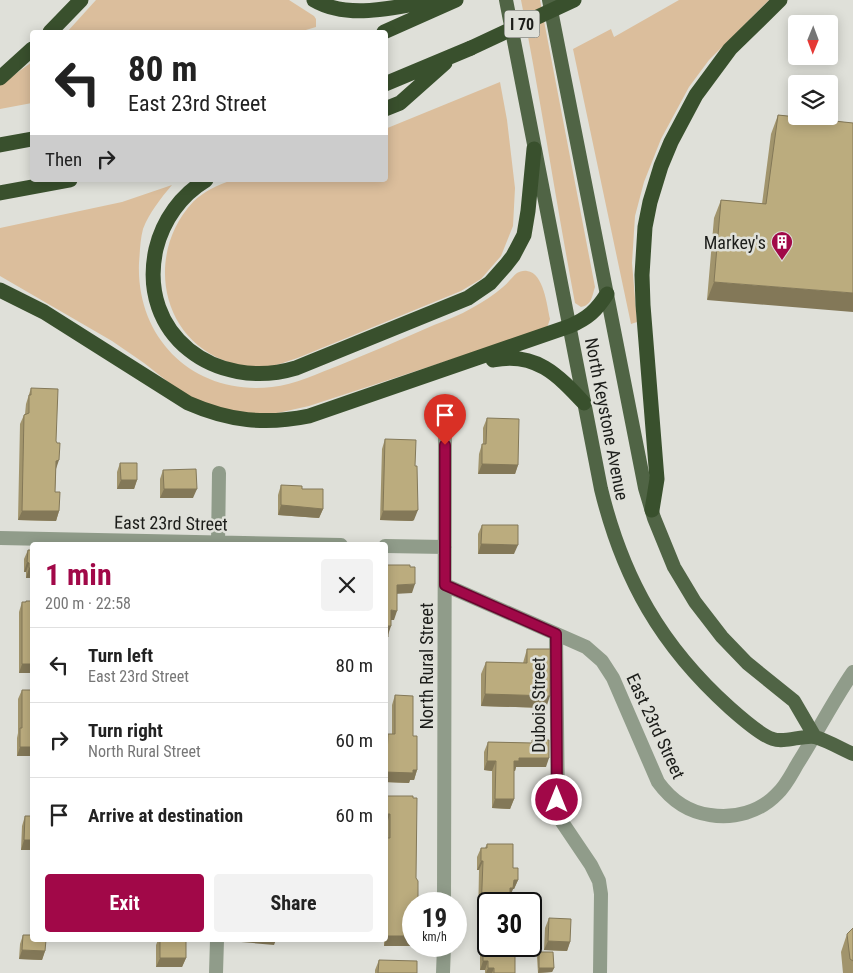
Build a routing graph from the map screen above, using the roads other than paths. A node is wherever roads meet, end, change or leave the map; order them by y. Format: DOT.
graph roads {
  1 [pos="81,0"];
  2 [pos="314,0"];
  3 [pos="438,0"];
  4 [pos="456,0"];
  5 [pos="549,0"];
  6 [pos="574,0"];
  7 [pos="780,0"];
  8 [pos="506,4"];
  9 [pos="52,30"];
  10 [pos="388,30"];
  11 [pos="30,51"];
  12 [pos="454,55"];
  13 [pos="0,78"];
  14 [pos="388,83"];
  15 [pos="388,108"];
  16 [pos="30,139"];
  17 [pos="0,145"];
  18 [pos="534,149"];
  19 [pos="59,182"];
  20 [pos="203,182"];
  21 [pos="0,193"];
  22 [pos="0,290"];
  23 [pos="608,294"];
  24 [pos="570,326"];
  25 [pos="462,364"];
  26 [pos="584,403"];
  27 [pos="445,428"];
  28 [pos="218,473"];
  29 [pos="652,510"];
  30 [pos="0,538"];
  31 [pos="145,542"];
  32 [pos="218,542"];
  33 [pos="388,546"];
  34 [pos="445,548"];
  35 [pos="445,585"];
  36 [pos="556,634"];
  37 [pos="853,672"];
  38 [pos="815,737"];
  39 [pos="853,754"];
  40 [pos="444,892"];
  41 [pos="217,942"];
  42 [pos="444,957"];
  43 [pos="216,973"];
  44 [pos="443,973"];
  45 [pos="600,973"];
  1 -- 9 [label="highway"];
  2 -- 3 [label="highway"];
  4 -- 10 [label="highway"];
  5 -- 23 [label="main road, North Keystone Avenue"];
  6 -- 12 [label="highway, I 70, bridge"];
  7 -- 29 [label="highway"];
  8 -- 18 [label="main road, North Keystone Avenue"];
  11 -- 13 [label="highway"];
  12 -- 14 [label="highway, I 70"];
  12 -- 15 [label="highway"];
  16 -- 17 [label="highway"];
  18 -- 20 [label="highway"];
  18 -- 24 [label="main road, North Keystone Avenue"];
  19 -- 21 [label="highway"];
  22 -- 25 [label="highway"];
  23 -- 24 [label="highway"];
  23 -- 29 [label="main road, North Keystone Avenue"];
  24 -- 25 [label="highway"];
  24 -- 26 [label="main road, North Keystone Avenue"];
  25 -- 26 [label="highway"];
  26 -- 38 [label="main road, North Keystone Avenue"];
  27 -- 34 [label="street, North Rural Street"];
  28 -- 32 [label="street"];
  29 -- 38 [label="main road, North Keystone Avenue"];
  30 -- 31 [label="street, East 23rd Street"];
  33 -- 34 [label="street"];
  34 -- 35 [label="street, North Rural Street"];
  35 -- 36 [label="street, East 23rd Street"];
  35 -- 40 [label="street, North Rural Street"];
  36 -- 38 [label="street, East 23rd Street"];
  36 -- 45 [label="street, Dubois Street"];
  37 -- 38 [label="street, East 23rd Street"];
  38 -- 39 [label="main road, North Keystone Avenue"];
  41 -- 43 [label="street"];
  42 -- 44 [label="street"];
}
